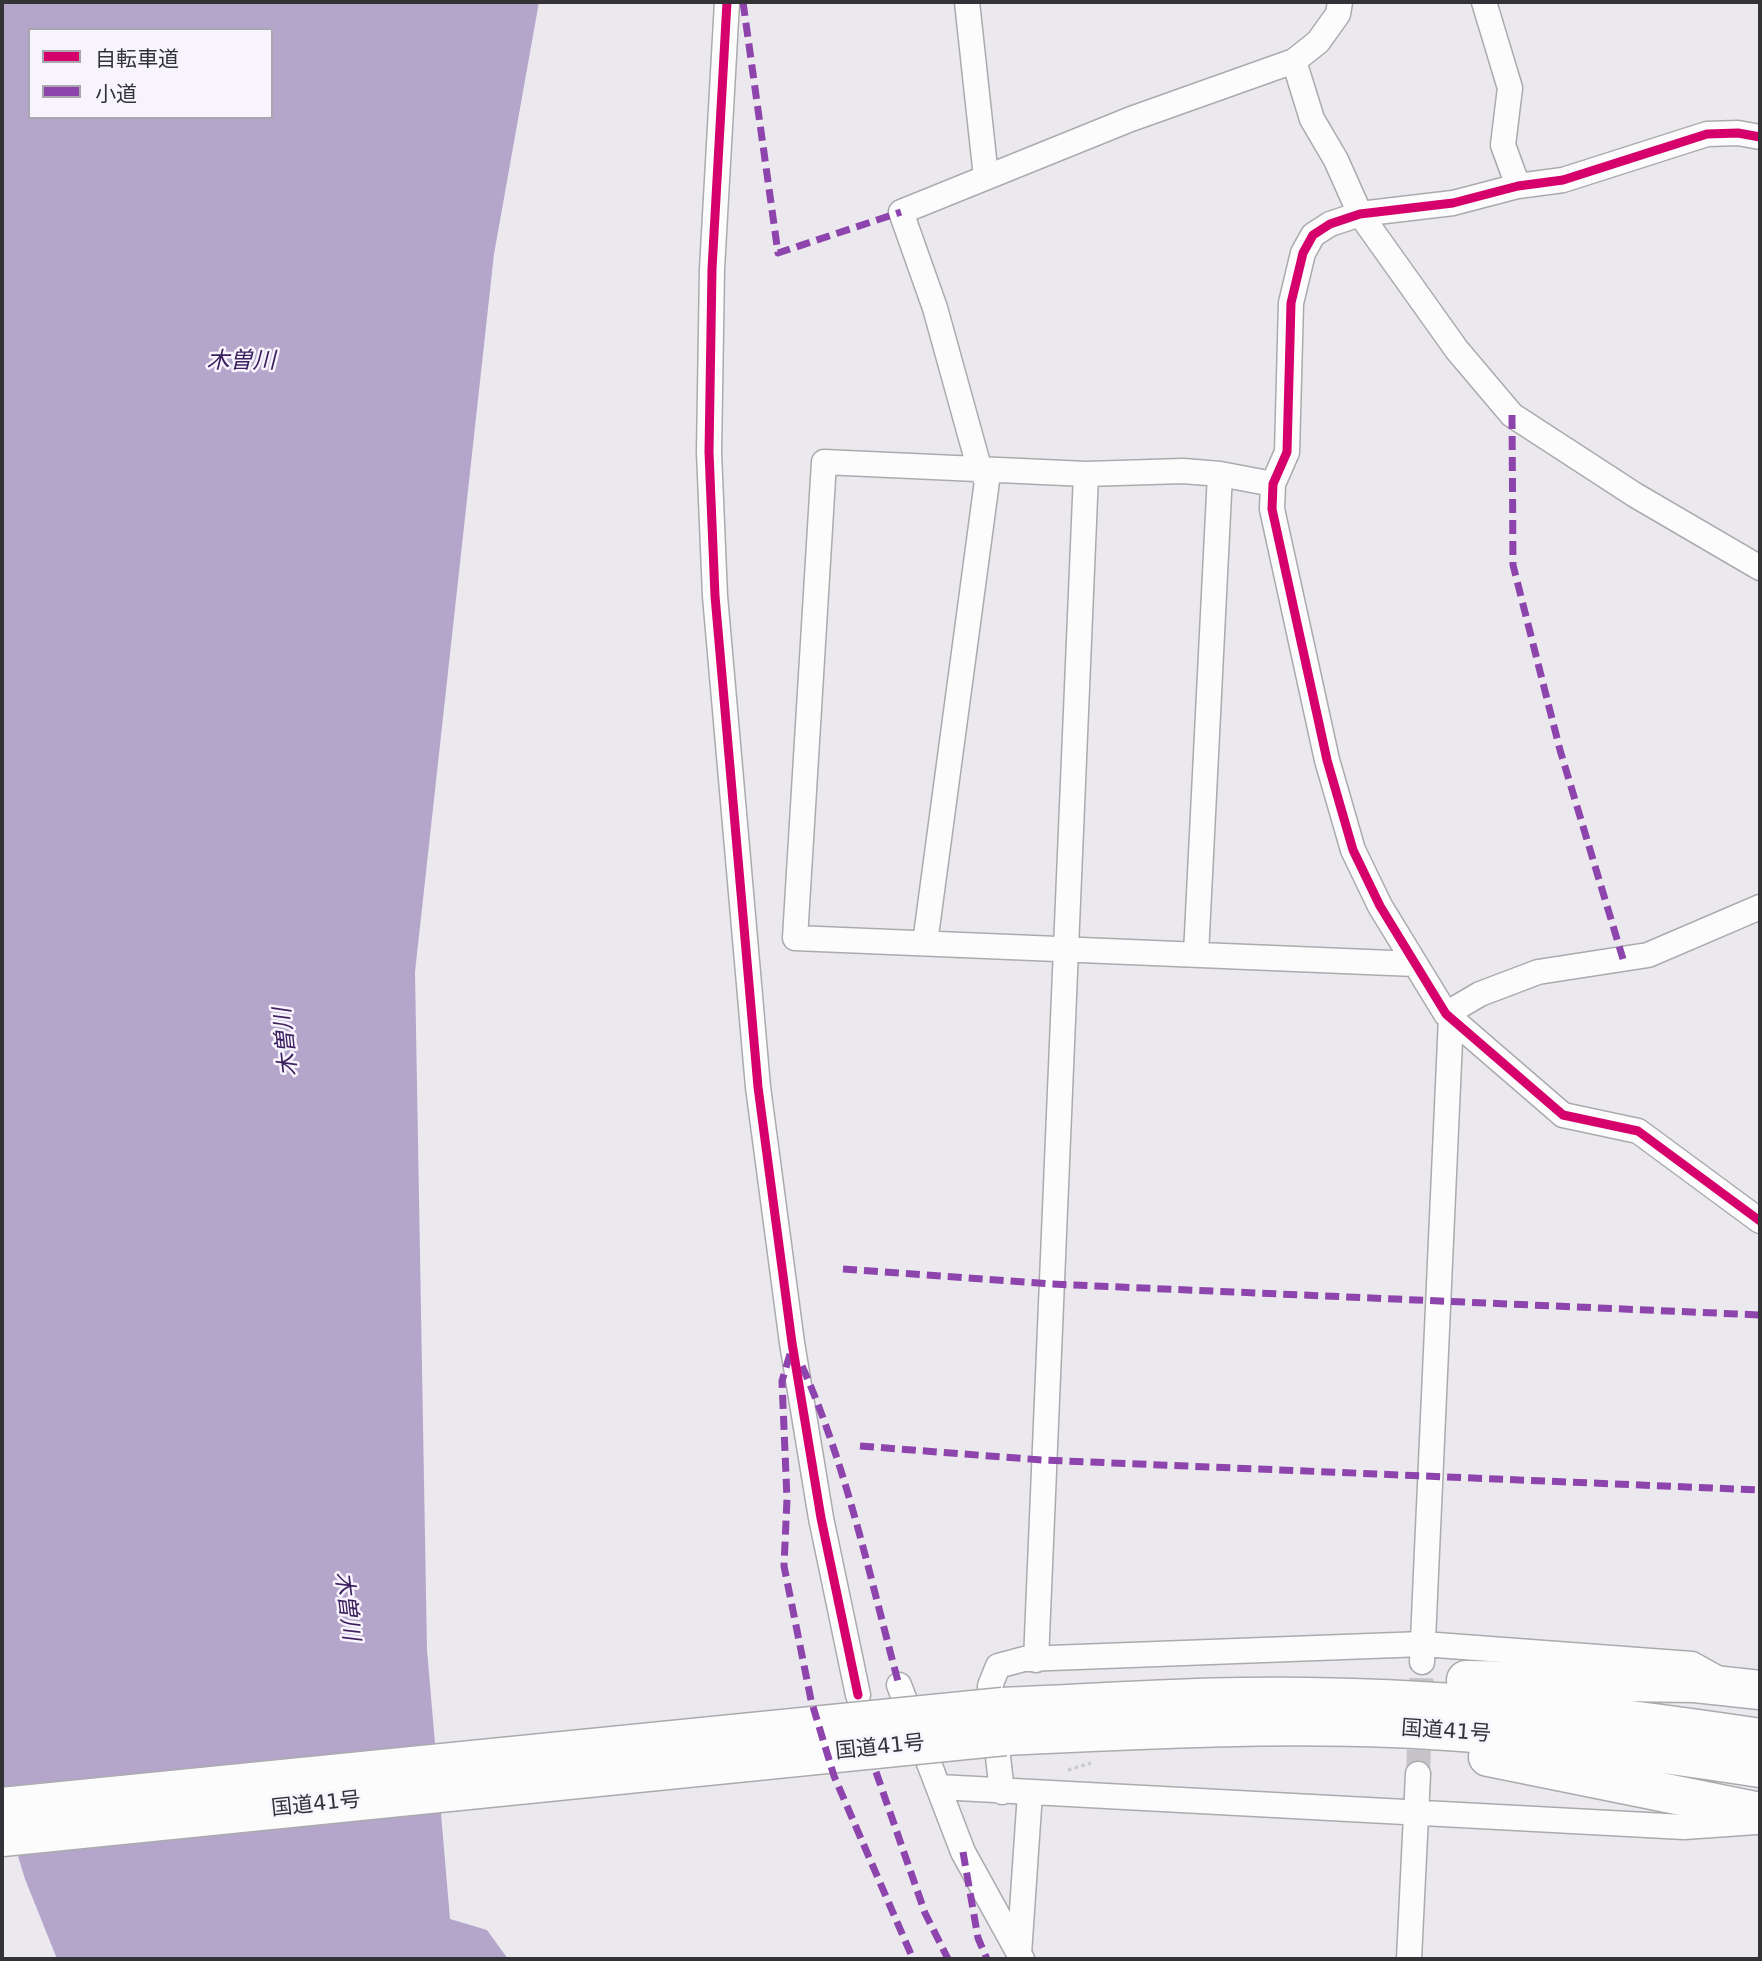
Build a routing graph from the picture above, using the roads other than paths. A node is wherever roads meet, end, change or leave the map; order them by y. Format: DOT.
graph roads {
  1 [pos="727,2"];
  2 [pos="967,2"];
  3 [pos="1340,2"];
  4 [pos="1484,2"];
  5 [pos="1294,61"];
  6 [pos="1760,137"];
  7 [pos="986,177"];
  8 [pos="1518,186"];
  9 [pos="1360,214"];
  10 [pos="979,467"];
  11 [pos="1086,474"];
  12 [pos="1220,474"];
  13 [pos="1273,484"];
  14 [pos="1760,568"];
  15 [pos="1760,907"];
  16 [pos="925,943"];
  17 [pos="1065,949"];
  18 [pos="1196,954"];
  19 [pos="1415,964"];
  20 [pos="1449,1016"];
  21 [pos="1760,1221"];
  22 [pos="1423,1653"];
  23 [pos="1036,1660"];
  24 [pos="899,1685"];
  25 [pos="1746,1688"];
  26 [pos="858,1695"];
  27 [pos="1242,1697"];
  28 [pos="1004,1722"];
  29 [pos="1086,1732"];
  30 [pos="1760,1738"];
  31 [pos="1760,1768"];
  32 [pos="1418,1774"];
  33 [pos="939,1787"];
  34 [pos="1002,1792"];
  35 [pos="1030,1793"];
  36 [pos="2,1807"];
  37 [pos="1760,1812"];
  38 [pos="1417,1814"];
  39 [pos="1760,1821"];
  40 [pos="2,1837"];
  41 [pos="1021,1957"];
  42 [pos="1409,1959"];
  1 -- 26 [label="street"];
  2 -- 7 [label="street"];
  3 -- 5 [label="street"];
  4 -- 8 [label="street"];
  5 -- 7 [label="street"];
  5 -- 9 [label="street"];
  6 -- 8 [label="street"];
  7 -- 10 [label="street"];
  8 -- 9 [label="street"];
  9 -- 13 [label="street"];
  9 -- 14 [label="street"];
  10 -- 11 [label="street"];
  10 -- 16 [label="street"];
  10 -- 16 [label="street"];
  11 -- 12 [label="street"];
  11 -- 17 [label="street"];
  12 -- 13 [label="street"];
  12 -- 18 [label="street"];
  13 -- 19 [label="street"];
  15 -- 20 [label="street"];
  16 -- 17 [label="street"];
  17 -- 18 [label="street"];
  17 -- 23 [label="street"];
  18 -- 19 [label="street"];
  19 -- 20 [label="street"];
  20 -- 21 [label="street"];
  20 -- 22 [label="street"];
  22 -- 23 [label="street"];
  22 -- 25 [label="street"];
  23 -- 34 [label="street"];
  24 -- 33 [label="street"];
  25 -- 27 [label="highway"];
  27 -- 28 [label="highway, 国道41号"];
  27 -- 30 [label="highway, 国道41号"];
  28 -- 29 [label="highway, 国道41号"];
  28 -- 36 [label="highway, 国道41号, bridge"];
  28 -- 40 [label="highway, 国道41号, bridge"];
  29 -- 31 [label="highway, 国道41号"];
  29 -- 37 [label="highway"];
  32 -- 38 [label="street"];
  33 -- 34 [label="street"];
  33 -- 41 [label="street"];
  34 -- 35 [label="street"];
  35 -- 38 [label="street"];
  35 -- 41 [label="street"];
  38 -- 39 [label="street"];
  38 -- 42 [label="street"];
}
